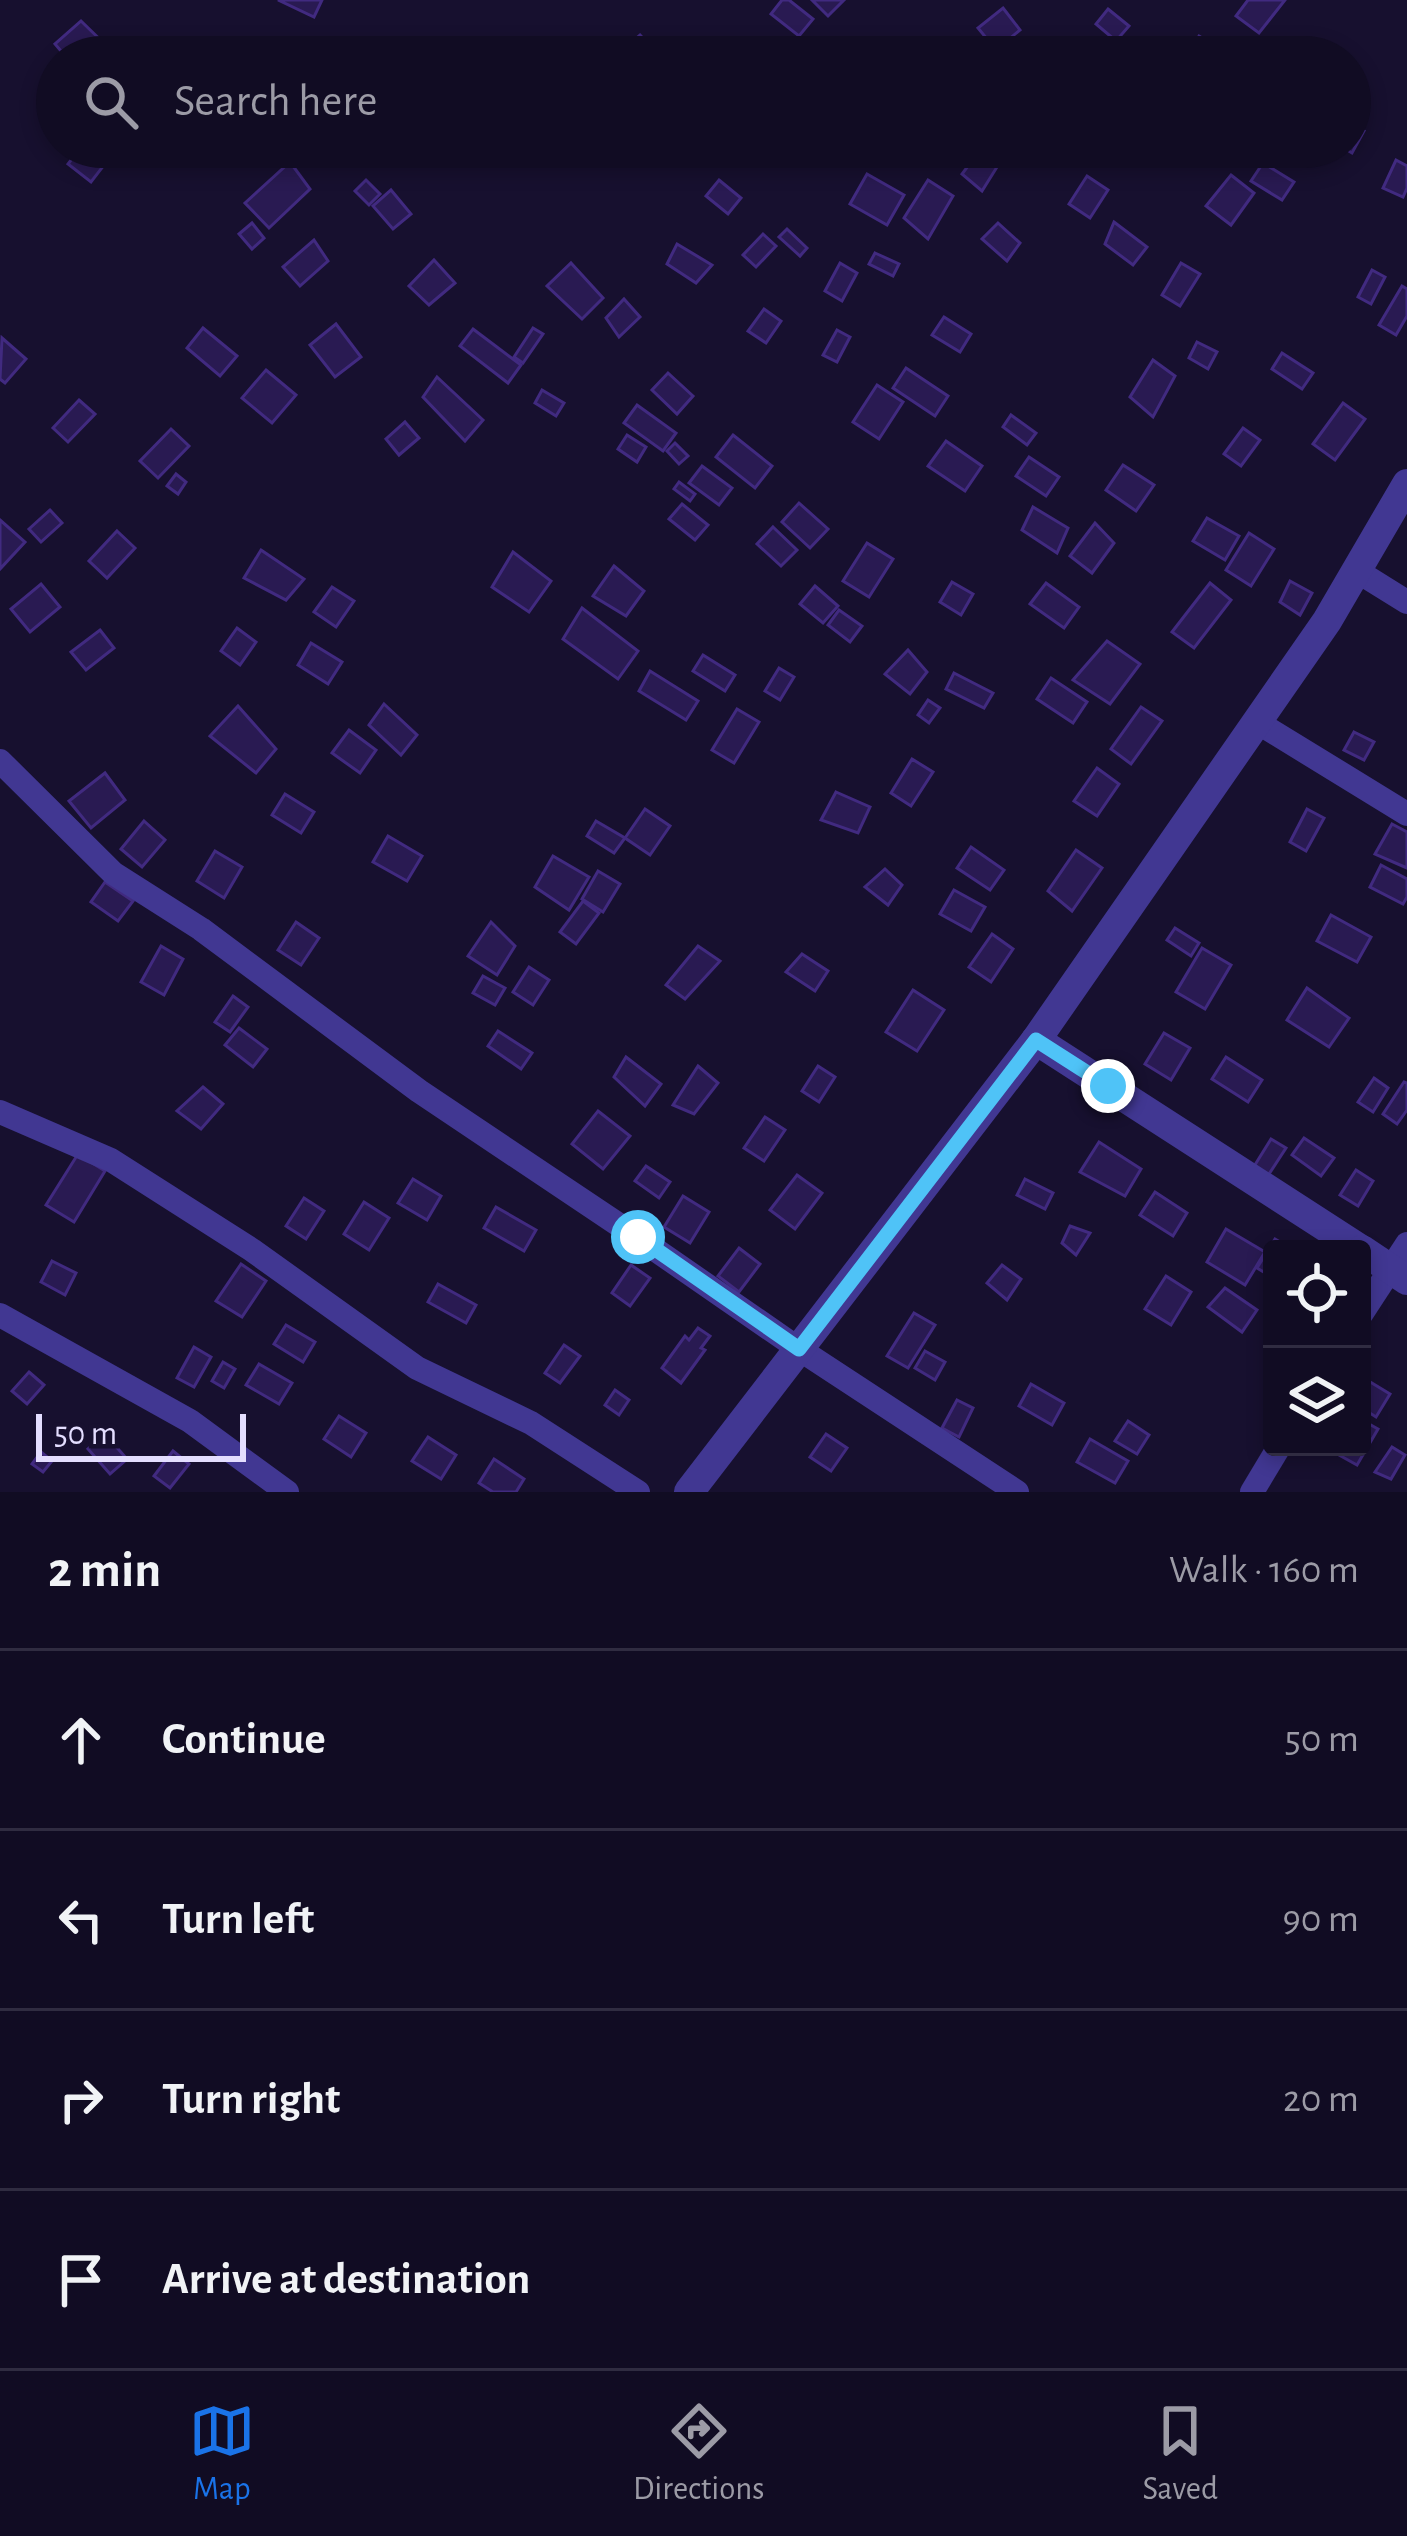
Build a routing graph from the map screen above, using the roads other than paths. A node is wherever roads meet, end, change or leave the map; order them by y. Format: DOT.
graph roads {
  1 [pos="1407,484"];
  2 [pos="1357,571"];
  3 [pos="1407,602"];
  4 [pos="1257,722"];
  5 [pos="0,761"];
  6 [pos="1407,814"];
  7 [pos="1036,1040"];
  8 [pos="0,1112"];
  9 [pos="1346,1240"];
  10 [pos="1371,1254"];
  11 [pos="1401,1264"];
  12 [pos="1371,1301"];
  13 [pos="0,1315"];
  14 [pos="799,1349"];
  15 [pos="1274,1456"];
  16 [pos="287,1492"];
  17 [pos="638,1492"];
  18 [pos="689,1492"];
  19 [pos="1017,1492"];
  20 [pos="1252,1492"];
  1 -- 2 [label="street"];
  2 -- 3 [label="street"];
  2 -- 4 [label="street"];
  4 -- 6 [label="street"];
  4 -- 7 [label="street"];
  5 -- 14 [label="street"];
  7 -- 9 [label="street"];
  7 -- 14 [label="street"];
  8 -- 17 [label="street"];
  10 -- 11 [label="street"];
  11 -- 12 [label="street"];
  13 -- 16 [label="street"];
  14 -- 18 [label="street"];
  14 -- 19 [label="street"];
  15 -- 20 [label="street"];
}
